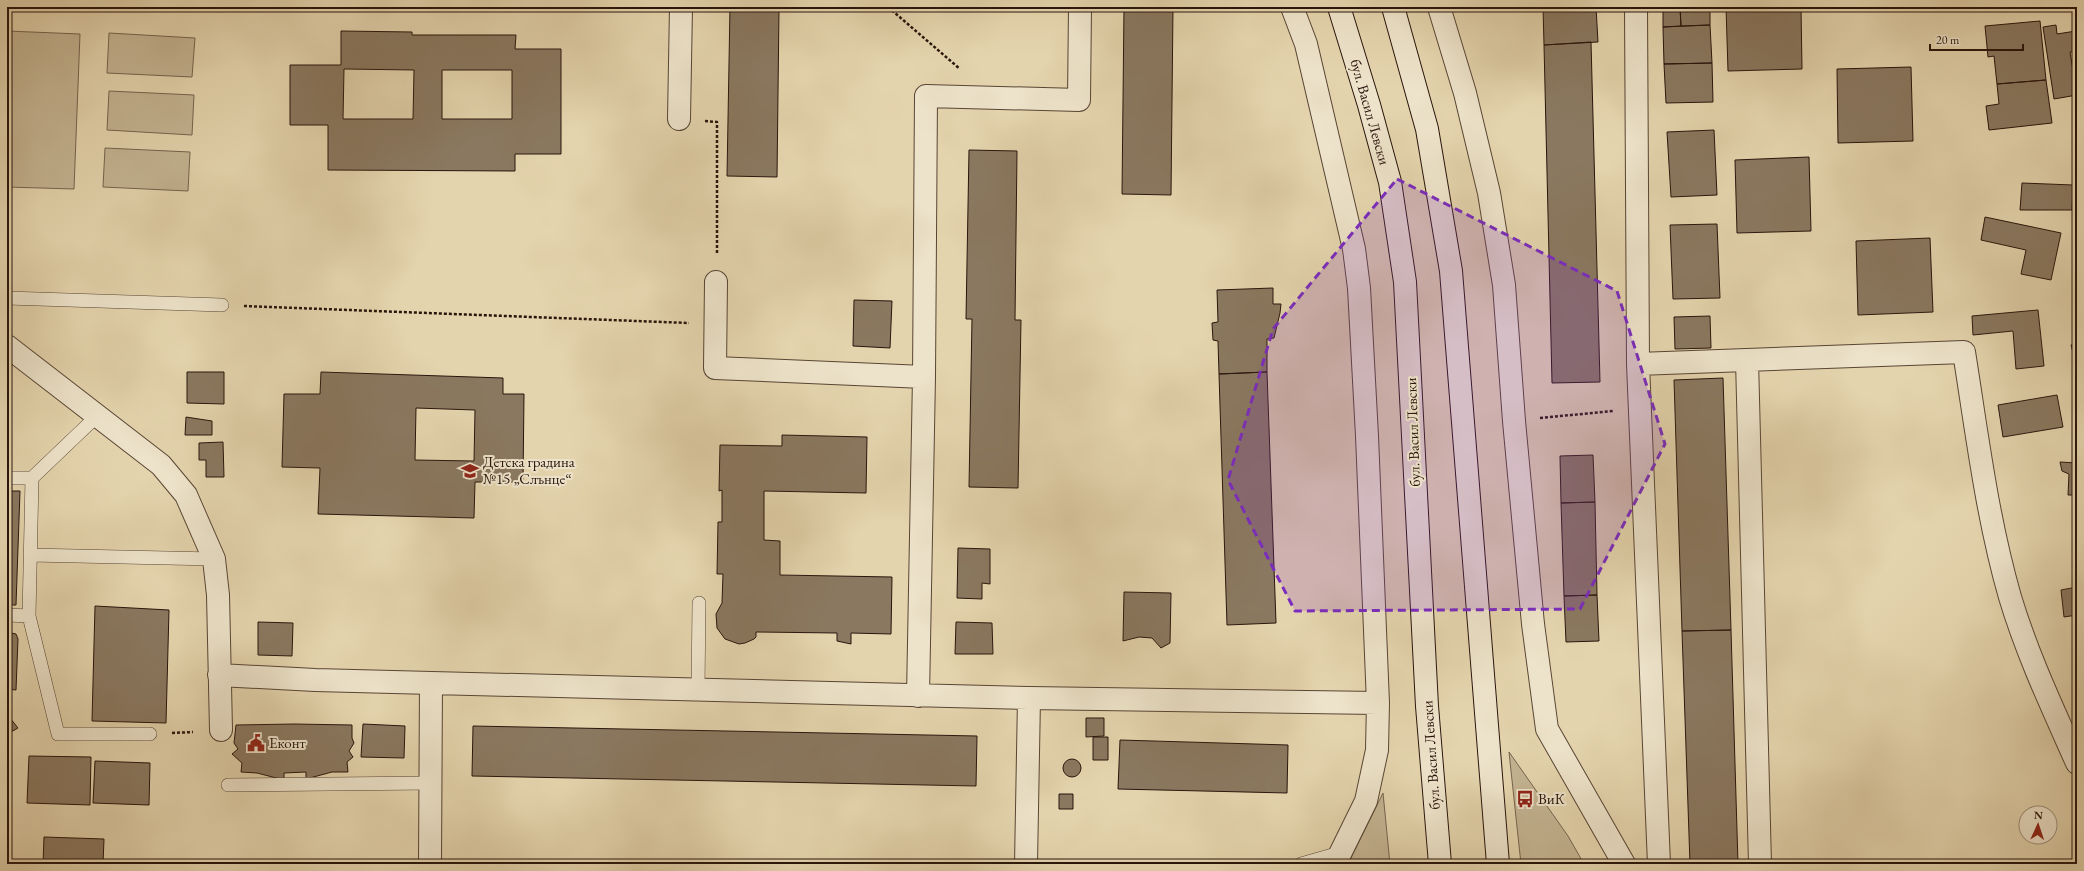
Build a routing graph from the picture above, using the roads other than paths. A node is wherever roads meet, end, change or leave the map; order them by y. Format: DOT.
graph roads {
  1 [pos="681,7"];
  2 [pos="1080,7"];
  3 [pos="1292,7"];
  4 [pos="1339,7"];
  5 [pos="1393,7"];
  6 [pos="1439,7"];
  7 [pos="1636,7"];
  8 [pos="679,119"];
  9 [pos="716,282"];
  10 [pos="7,298"];
  11 [pos="222,305"];
  12 [pos="7,346"];
  13 [pos="1747,360"];
  14 [pos="1638,364"];
  15 [pos="924,377"];
  16 [pos="98,415"];
  17 [pos="7,478"];
  18 [pos="32,478"];
  19 [pos="30,555"];
  20 [pos="214,559"];
  21 [pos="699,603"];
  22 [pos="7,615"];
  23 [pos="29,616"];
  24 [pos="219,676"];
  25 [pos="431,683"];
  26 [pos="698,690"];
  27 [pos="918,696"];
  28 [pos="1029,698"];
  29 [pos="1378,703"];
  30 [pos="221,730"];
  31 [pos="150,734"];
  32 [pos="2077,763"];
  33 [pos="430,783"];
  34 [pos="228,785"];
  35 [pos="1339,858"];
  36 [pos="430,864"];
  37 [pos="1026,864"];
  38 [pos="1301,864"];
  39 [pos="1440,864"];
  40 [pos="1498,864"];
  41 [pos="1624,864"];
  42 [pos="1659,864"];
  43 [pos="1760,864"];
  1 -- 8 [label="street"];
  2 -- 15 [label="street"];
  3 -- 29 [label="street"];
  4 -- 39 [label="street, бул. Васил Левски"];
  5 -- 40 [label="street"];
  6 -- 41 [label="street"];
  7 -- 14 [label="street"];
  9 -- 15 [label="street"];
  10 -- 11 [label="lane"];
  12 -- 16 [label="street"];
  13 -- 14 [label="street"];
  13 -- 32 [label="street"];
  13 -- 43 [label="street"];
  14 -- 42 [label="street"];
  15 -- 27 [label="street"];
  16 -- 18 [label="lane"];
  16 -- 20 [label="street"];
  17 -- 18 [label="lane"];
  18 -- 19 [label="lane"];
  19 -- 20 [label="lane"];
  19 -- 23 [label="lane"];
  20 -- 24 [label="street"];
  21 -- 26 [label="lane"];
  22 -- 23 [label="lane"];
  23 -- 31 [label="lane"];
  24 -- 25 [label="street"];
  24 -- 30 [label="street"];
  25 -- 26 [label="street"];
  25 -- 33 [label="street"];
  26 -- 27 [label="street"];
  27 -- 28 [label="street"];
  28 -- 29 [label="street"];
  28 -- 37 [label="street"];
  29 -- 35 [label="street"];
  33 -- 34 [label="lane"];
  33 -- 36 [label="street"];
  35 -- 38 [label="lane"];
}
